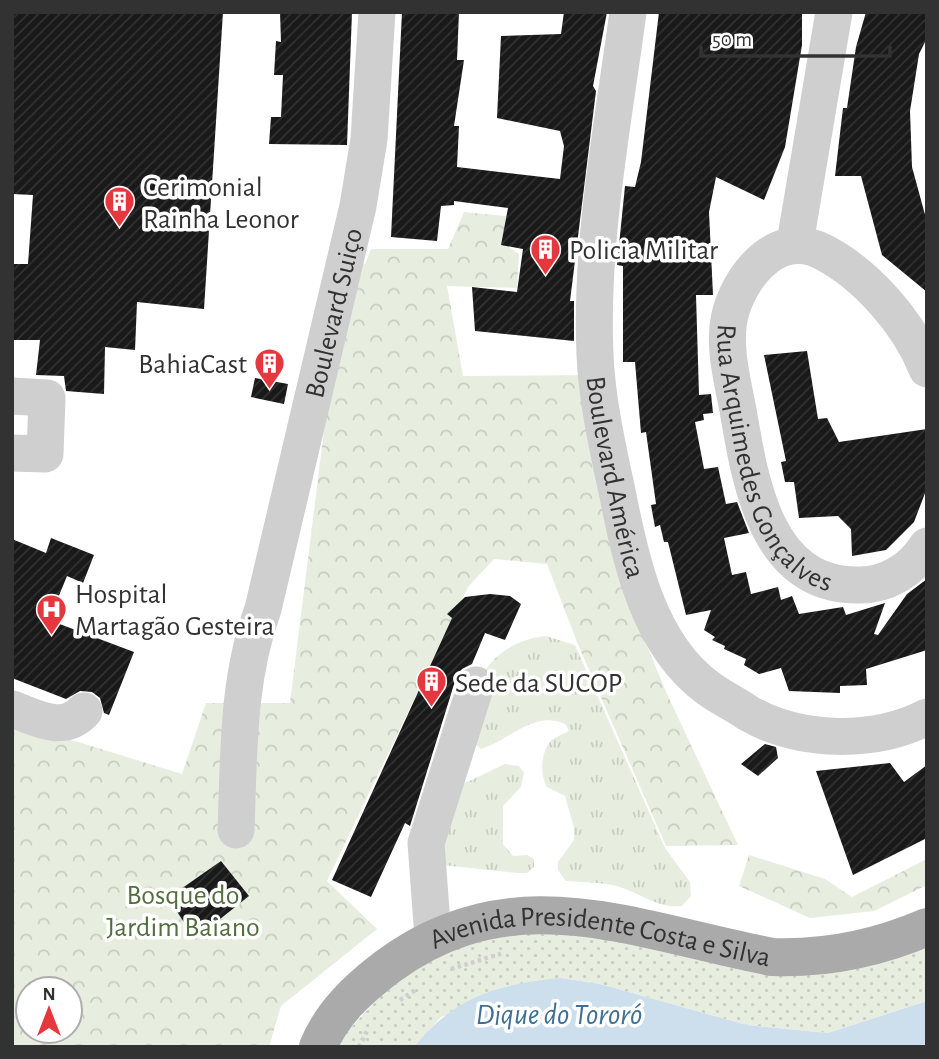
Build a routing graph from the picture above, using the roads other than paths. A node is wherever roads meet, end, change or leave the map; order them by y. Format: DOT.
graph roads {
  1 [pos="377,12"];
  2 [pos="628,12"];
  3 [pos="834,12"];
  4 [pos="795,243"];
  5 [pos="927,369"];
  6 [pos="12,396"];
  7 [pos="12,453"];
  8 [pos="927,546"];
  9 [pos="476,685"];
  10 [pos="12,709"];
  11 [pos="84,711"];
  12 [pos="927,717"];
  13 [pos="236,830"];
  14 [pos="927,927"];
  15 [pos="439,954"];
  16 [pos="318,1047"];
  1 -- 13 [label="street, Boulevard Suiço"];
  2 -- 12 [label="street, Boulevard América"];
  3 -- 4 [label="street"];
  4 -- 5 [label="street"];
  4 -- 8 [label="street, Rua Arquimedes Gonçalves"];
  6 -- 7 [label="street"];
  9 -- 15 [label="street"];
  10 -- 11 [label="street"];
  14 -- 15 [label="main road, Avenida Presidente Costa e Silva"];
  15 -- 16 [label="main road, Avenida Presidente Costa e Silva"];
}
